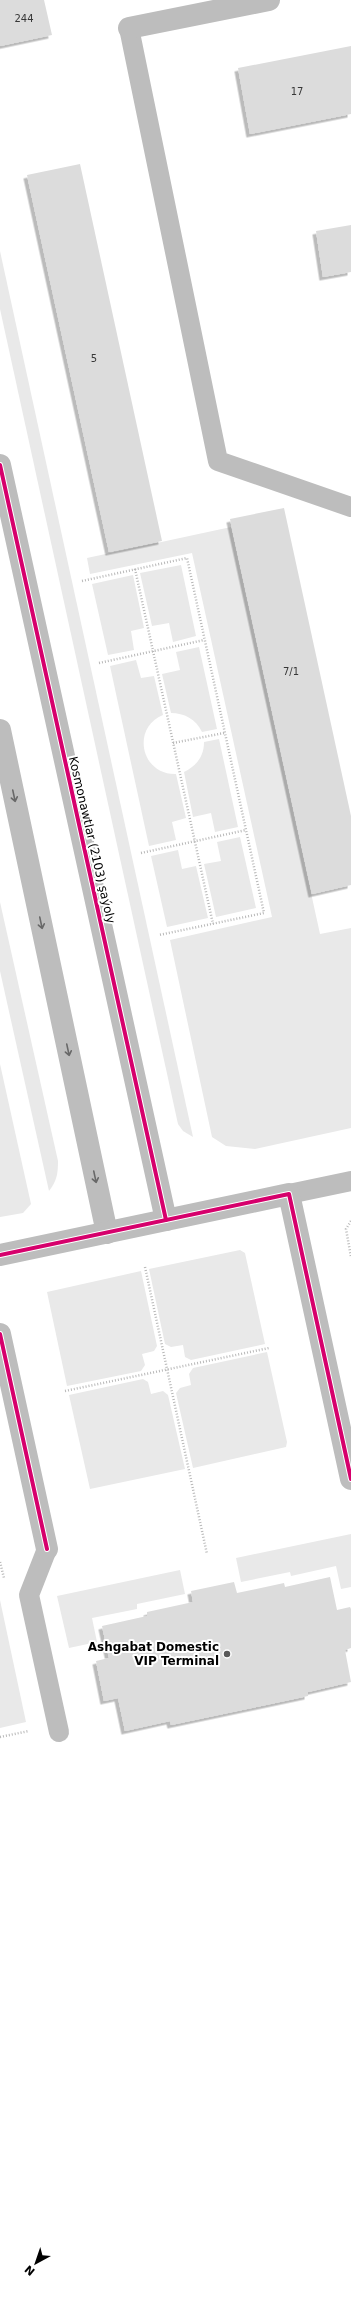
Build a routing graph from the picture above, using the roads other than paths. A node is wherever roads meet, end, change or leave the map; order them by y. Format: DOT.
graph roads {
  1 [pos="269,0"];
  2 [pos="129,28"];
  3 [pos="0,465"];
  4 [pos="351,507"];
  5 [pos="0,730"];
  6 [pos="4,765"];
  7 [pos="351,1181"];
  8 [pos="289,1194"];
  9 [pos="166,1220"];
  10 [pos="107,1233"];
  11 [pos="0,1256"];
  12 [pos="0,1334"];
  13 [pos="351,1479"];
  14 [pos="47,1549"];
  15 [pos="59,1732"];
  1 -- 2 [label="street"];
  2 -- 4 [label="lane"];
  3 -- 9 [label="street, Kosmonawtlar (2103) şaýoly"];
  5 -- 6 [label="street"];
  6 -- 10 [label="street, one-way"];
  7 -- 8 [label="lane"];
  8 -- 9 [label="street"];
  8 -- 13 [label="street"];
  9 -- 10 [label="street"];
  10 -- 11 [label="street"];
  12 -- 14 [label="street"];
  14 -- 15 [label="lane"];
}
